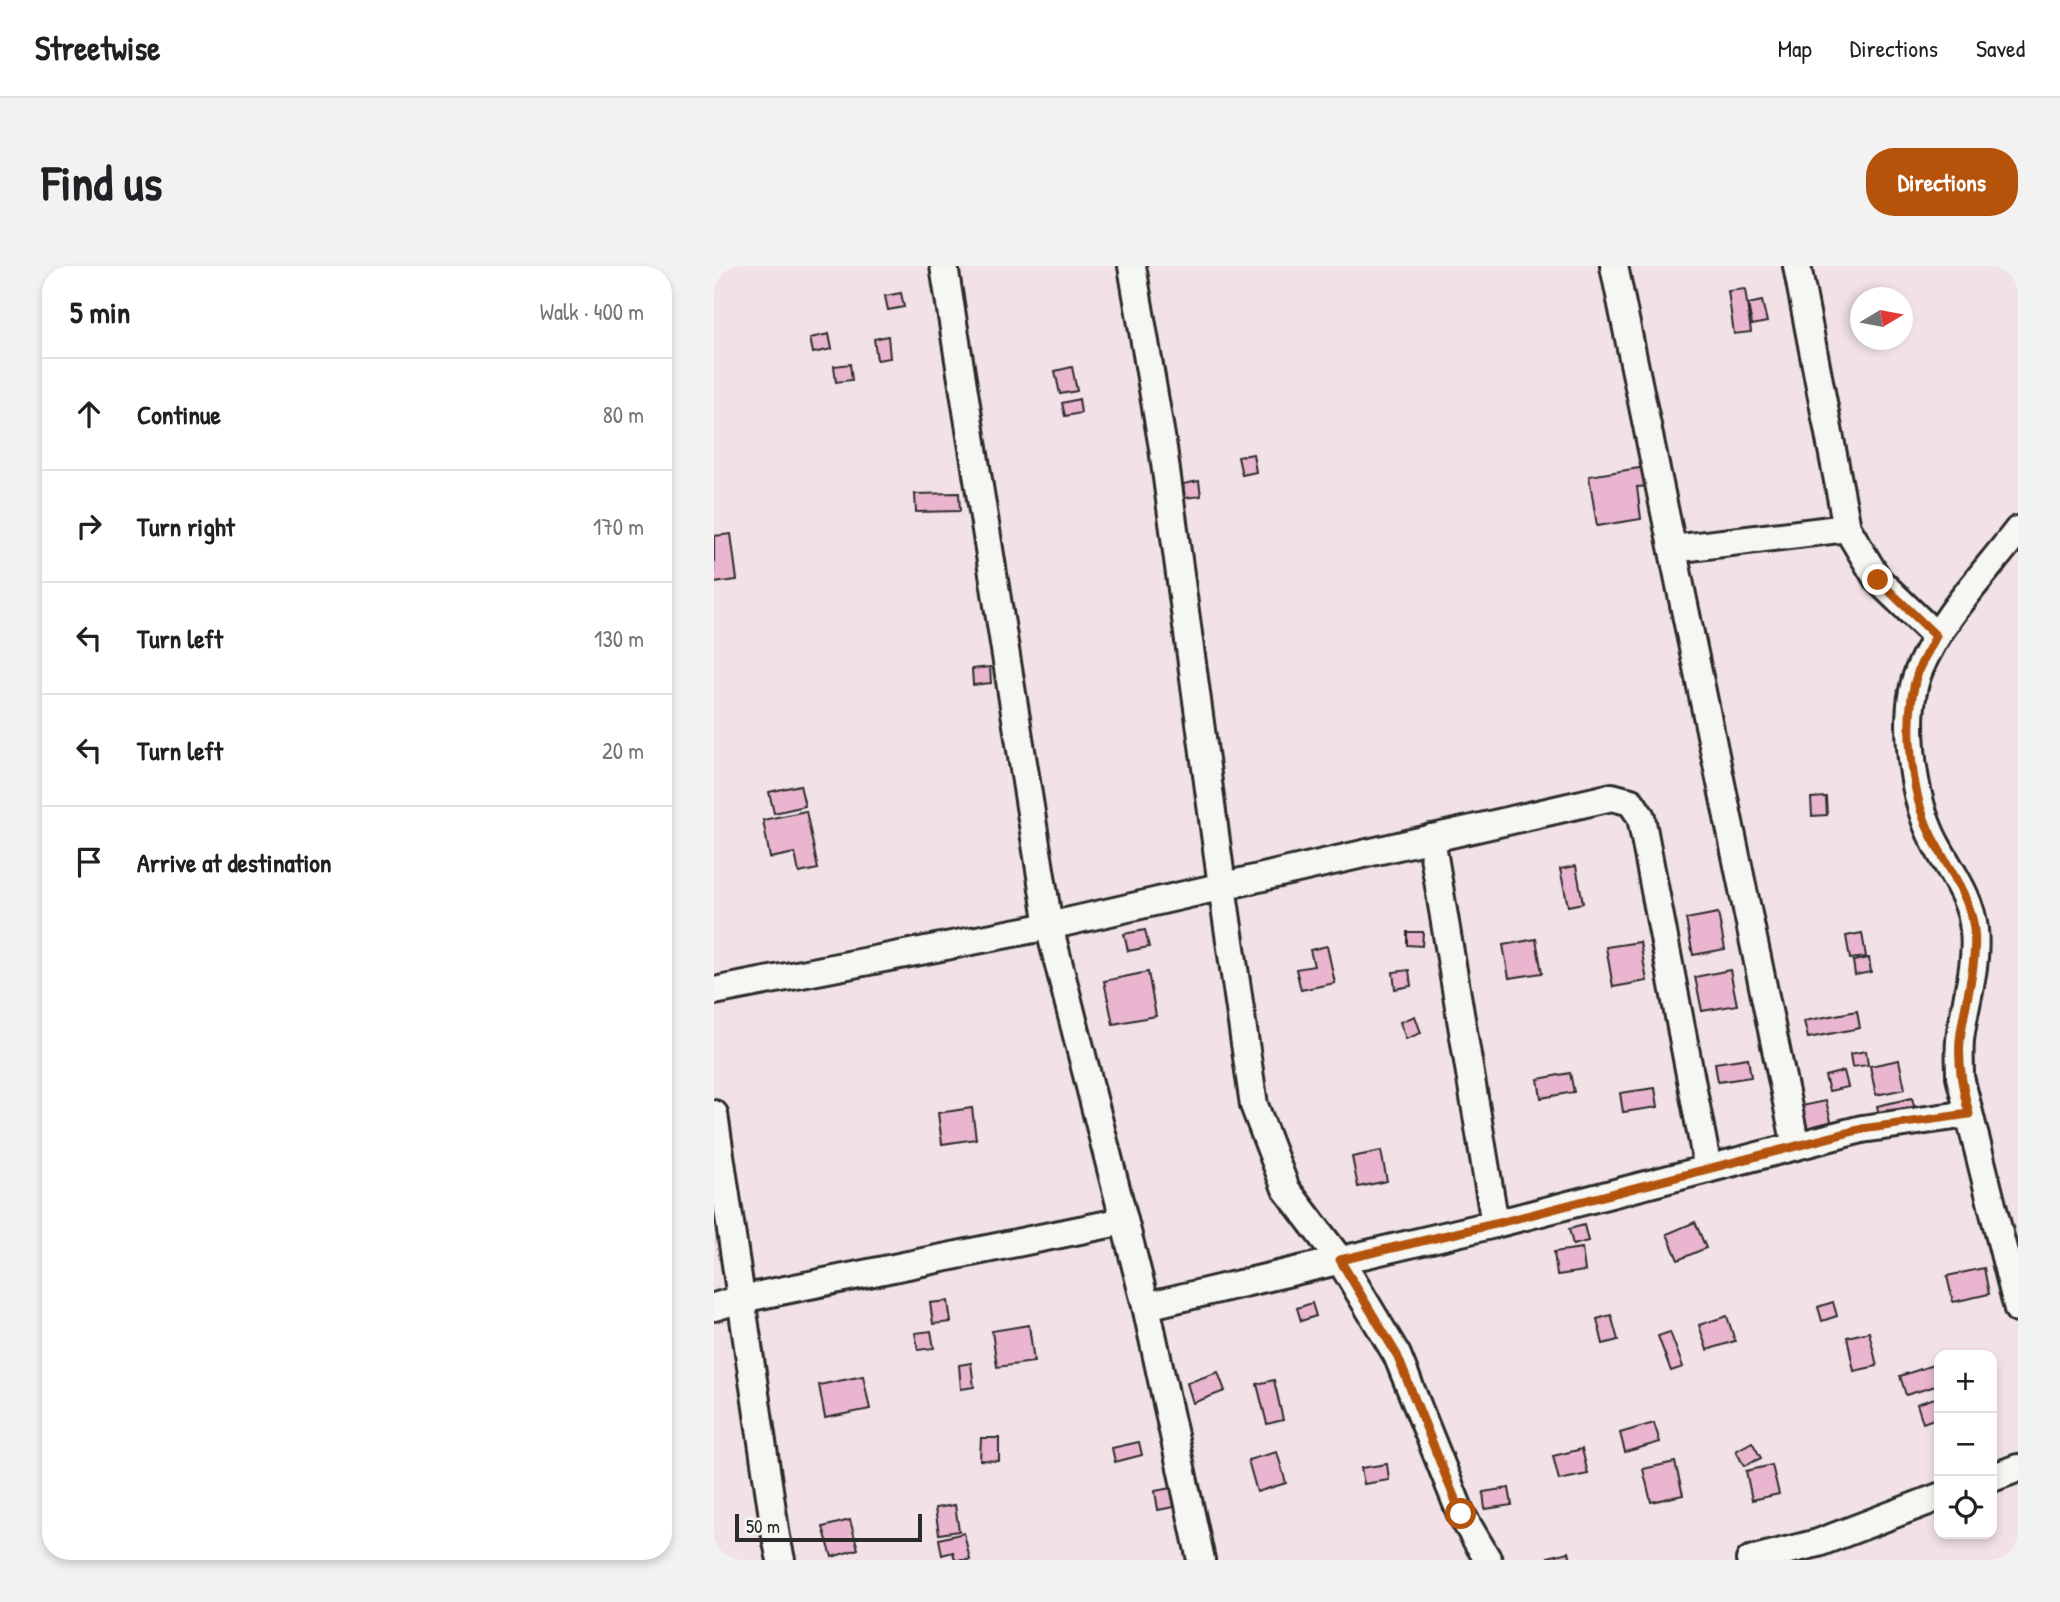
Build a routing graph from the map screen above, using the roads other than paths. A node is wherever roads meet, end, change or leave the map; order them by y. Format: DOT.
graph roads {
  1 [pos="944,266"];
  2 [pos="1132,266"];
  3 [pos="1614,266"];
  4 [pos="1797,266"];
  5 [pos="1847,528"];
  6 [pos="2018,530"];
  7 [pos="1673,549"];
  8 [pos="1936,636"];
  9 [pos="1431,838"];
  10 [pos="1222,886"];
  11 [pos="1049,926"];
  12 [pos="714,991"];
  13 [pos="714,1114"];
  14 [pos="1969,1114"];
  15 [pos="1796,1146"];
  16 [pos="1708,1169"];
  17 [pos="1124,1221"];
  18 [pos="1495,1224"];
  19 [pos="1340,1260"];
  20 [pos="741,1298"];
  21 [pos="1146,1306"];
  22 [pos="714,1307"];
  23 [pos="2018,1309"];
  24 [pos="2018,1468"];
  25 [pos="1997,1476"];
  26 [pos="1934,1499"];
  27 [pos="781,1560"];
  28 [pos="1200,1560"];
  29 [pos="1488,1560"];
  30 [pos="1750,1560"];
  1 -- 11 [label="street"];
  2 -- 10 [label="street"];
  3 -- 7 [label="street"];
  4 -- 5 [label="street"];
  5 -- 7 [label="street"];
  5 -- 8 [label="street"];
  6 -- 8 [label="street"];
  7 -- 15 [label="street"];
  8 -- 14 [label="street"];
  9 -- 10 [label="street"];
  9 -- 16 [label="street"];
  9 -- 18 [label="street"];
  10 -- 11 [label="street"];
  10 -- 19 [label="street"];
  11 -- 12 [label="street"];
  11 -- 17 [label="street"];
  13 -- 20 [label="street"];
  14 -- 15 [label="street"];
  14 -- 23 [label="street"];
  15 -- 16 [label="street"];
  16 -- 18 [label="street"];
  17 -- 20 [label="street"];
  17 -- 21 [label="street"];
  18 -- 19 [label="street"];
  19 -- 21 [label="street"];
  19 -- 29 [label="street"];
  20 -- 22 [label="street"];
  20 -- 27 [label="street"];
  21 -- 28 [label="street"];
  24 -- 25 [label="street"];
  26 -- 30 [label="street"];
}
